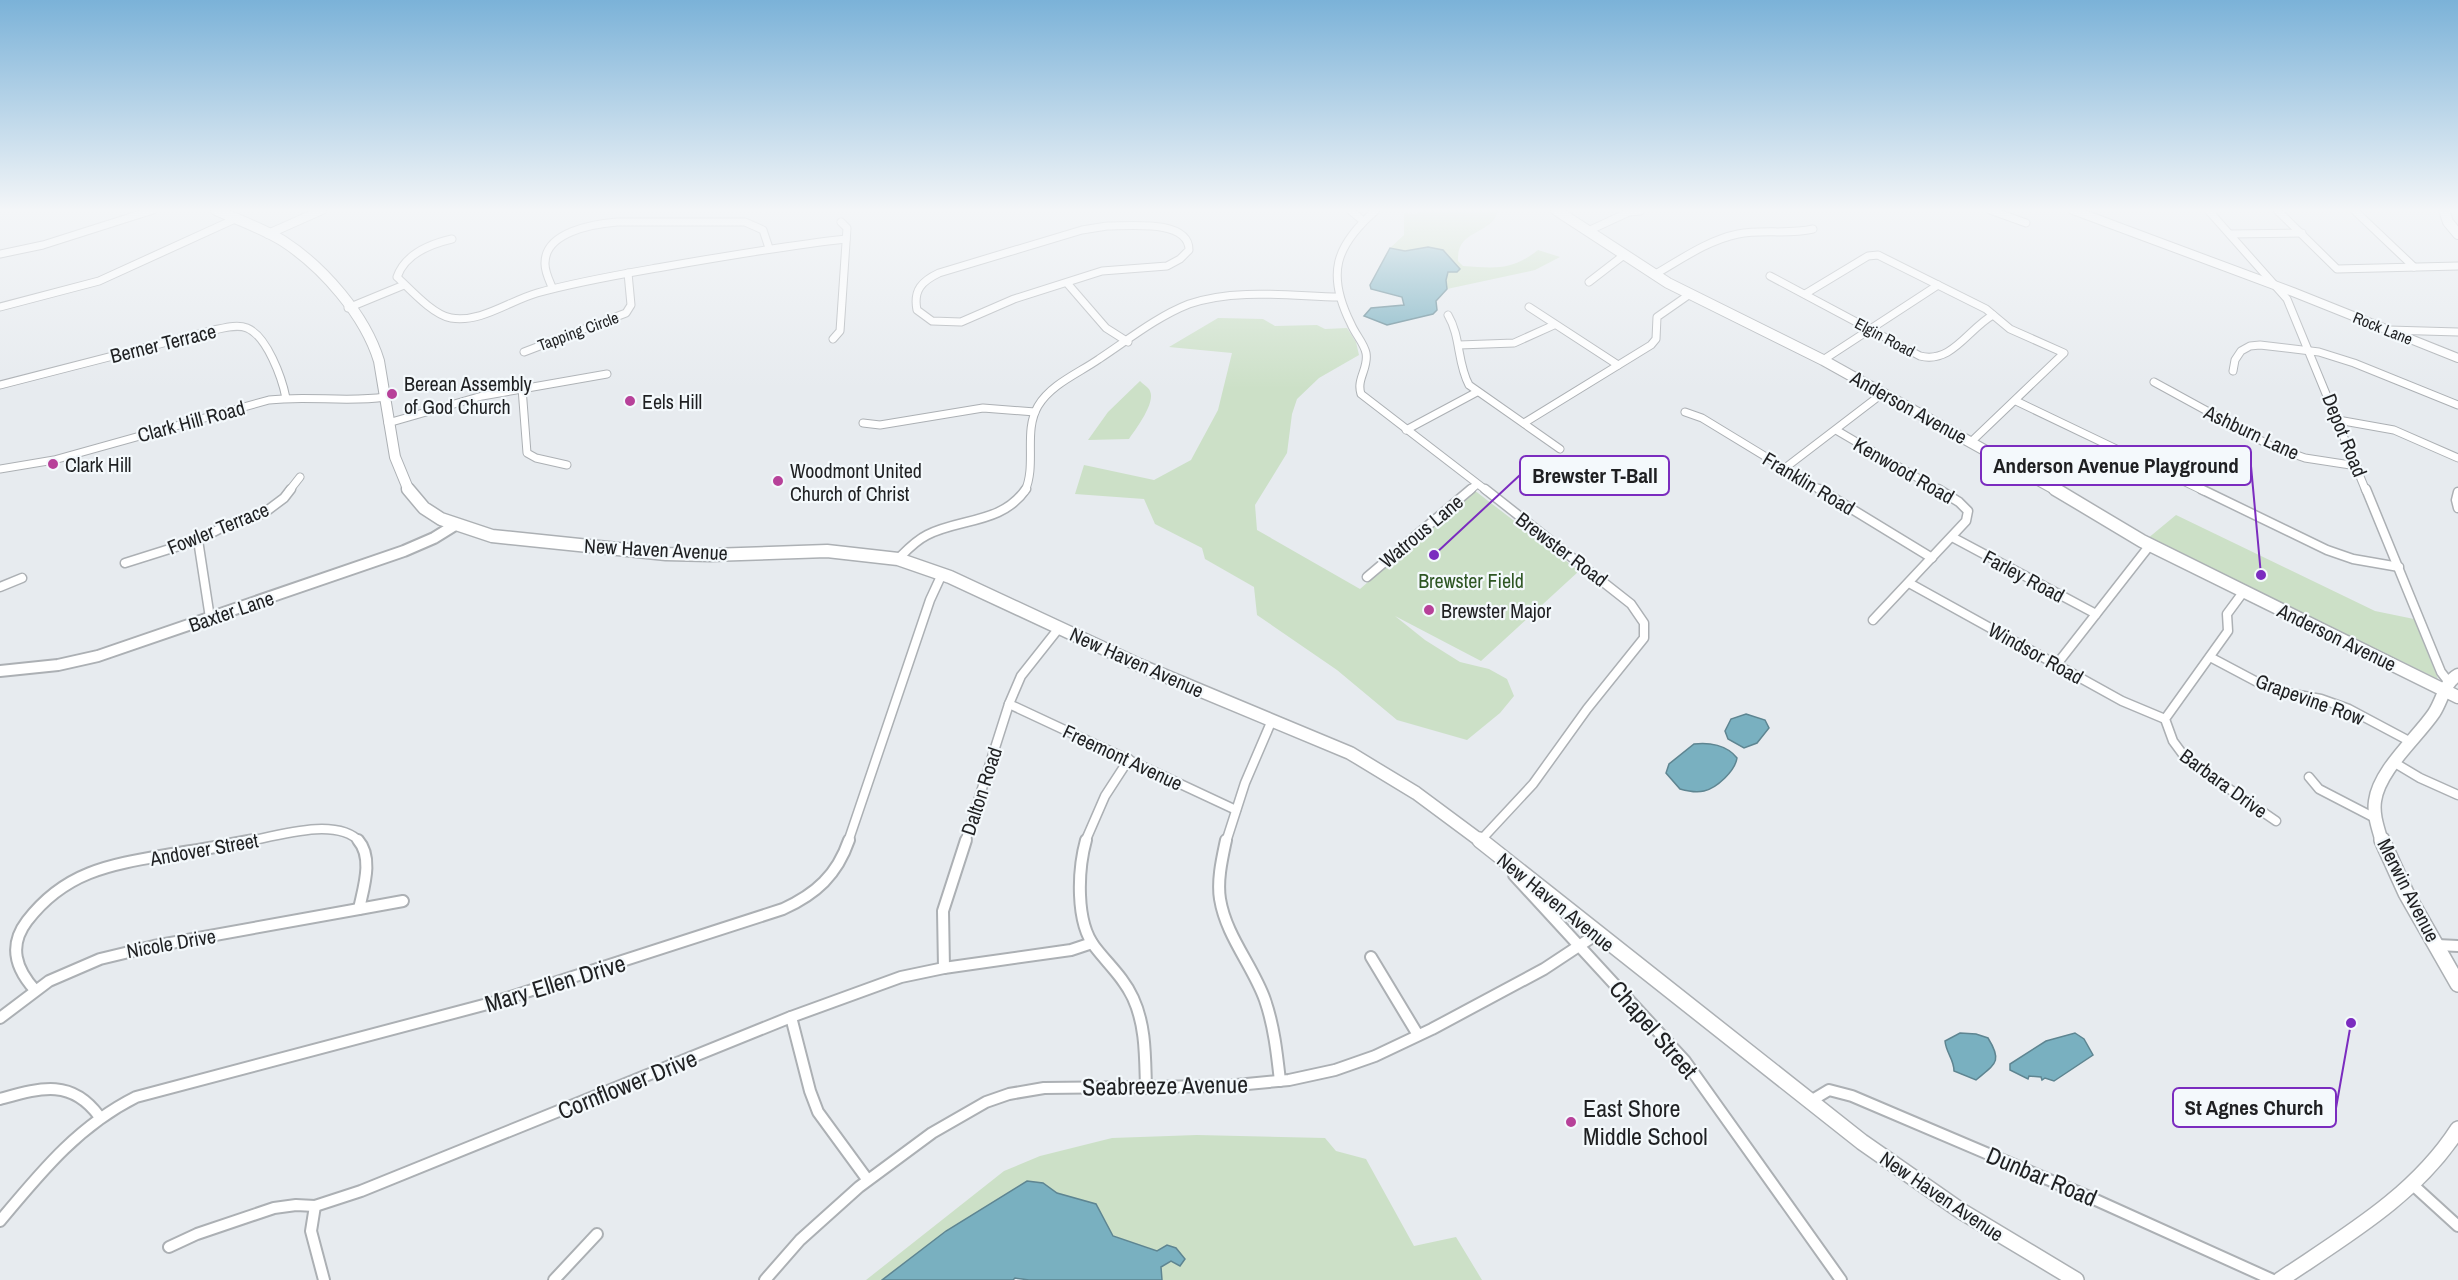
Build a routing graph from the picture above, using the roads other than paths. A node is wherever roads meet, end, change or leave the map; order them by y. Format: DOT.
graph roads {
  1 [pos="124,270"];
  2 [pos="317,270"];
  3 [pos="400,270"];
  4 [pos="546,270"];
  5 [pos="646,270"];
  6 [pos="844,270"];
  7 [pos="950,270"];
  8 [pos="1113,270"];
  9 [pos="1335,270"];
  10 [pos="1605,270"];
  11 [pos="1646,270"];
  12 [pos="1664,270"];
  13 [pos="1845,270"];
  14 [pos="1906,270"];
  15 [pos="2233,270"];
  16 [pos="2262,270"];
  17 [pos="628,273"];
  18 [pos="1654,275"];
  19 [pos="1770,276"];
  20 [pos="1589,282"];
  21 [pos="1067,283"];
  22 [pos="404,285"];
  23 [pos="1938,285"];
  24 [pos="2276,286"];
  25 [pos="552,288"];
  26 [pos="1690,294"];
  27 [pos="1805,294"];
  28 [pos="1339,297"];
  29 [pos="0,307"];
  30 [pos="1529,307"];
  31 [pos="348,308"];
  32 [pos="1448,315"];
  33 [pos="1994,315"];
  34 [pos="1554,325"];
  35 [pos="1871,329"];
  36 [pos="2386,330"];
  37 [pos="2458,332"];
  38 [pos="833,339"];
  39 [pos="1128,342"];
  40 [pos="1460,345"];
  41 [pos="2310,351"];
  42 [pos="524,352"];
  43 [pos="2458,358"];
  44 [pos="1823,360"];
  45 [pos="1618,365"];
  46 [pos="2234,371"];
  47 [pos="607,374"];
  48 [pos="2154,382"];
  49 [pos="0,386"];
  50 [pos="522,388"];
  51 [pos="1477,392"];
  52 [pos="1883,393"];
  53 [pos="385,397"];
  54 [pos="286,398"];
  55 [pos="2016,401"];
  56 [pos="2458,405"];
  57 [pos="1035,412"];
  58 [pos="1684,412"];
  59 [pos="2338,420"];
  60 [pos="388,423"];
  61 [pos="863,423"];
  62 [pos="1524,423"];
  63 [pos="1406,430"];
  64 [pos="1836,430"];
  65 [pos="1972,441"];
  66 [pos="1560,449"];
  67 [pos="2458,458"];
  68 [pos="567,465"];
  69 [pos="2357,466"];
  70 [pos="1785,468"];
  71 [pos="0,469"];
  72 [pos="300,477"];
  73 [pos="1476,485"];
  74 [pos="2458,492"];
  75 [pos="2458,508"];
  76 [pos="455,525"];
  77 [pos="1952,537"];
  78 [pos="198,540"];
  79 [pos="2150,545"];
  80 [pos="1932,558"];
  81 [pos="898,559"];
  82 [pos="125,563"];
  83 [pos="2399,567"];
  84 [pos="942,574"];
  85 [pos="22,578"];
  86 [pos="1367,578"];
  87 [pos="1909,583"];
  88 [pos="0,587"];
  89 [pos="2244,591"];
  90 [pos="2096,614"];
  91 [pos="210,618"];
  92 [pos="1873,620"];
  93 [pos="1059,628"];
  94 [pos="2210,657"];
  95 [pos="2057,664"];
  96 [pos="0,671"];
  97 [pos="2453,686"];
  98 [pos="1009,704"];
  99 [pos="2165,719"];
  100 [pos="1272,720"];
  101 [pos="2411,742"];
  102 [pos="1129,759"];
  103 [pos="2394,764"];
  104 [pos="2308,777"];
  105 [pos="2458,795"];
  106 [pos="1236,810"];
  107 [pos="2375,818"];
  108 [pos="2276,821"];
  109 [pos="1480,841"];
  110 [pos="1492,851"];
  111 [pos="403,901"];
  112 [pos="359,909"];
  113 [pos="1597,934"];
  114 [pos="1092,943"];
  115 [pos="2437,945"];
  116 [pos="2458,946"];
  117 [pos="1581,947"];
  118 [pos="1371,957"];
  119 [pos="944,968"];
  120 [pos="2458,984"];
  121 [pos="35,990"];
  122 [pos="791,1017"];
  123 [pos="0,1018"];
  124 [pos="1418,1035"];
  125 [pos="1280,1081"];
  126 [pos="1146,1088"];
  127 [pos="0,1099"];
  128 [pos="1809,1102"];
  129 [pos="99,1116"];
  130 [pos="2458,1130"];
  131 [pos="867,1179"];
  132 [pos="2413,1185"];
  133 [pos="315,1206"];
  134 [pos="0,1221"];
  135 [pos="2458,1226"];
  136 [pos="597,1234"];
  137 [pos="169,1247"];
  138 [pos="324,1280"];
  139 [pos="554,1280"];
  140 [pos="765,1280"];
  141 [pos="1841,1280"];
  142 [pos="2076,1280"];
  143 [pos="2272,1280"];
  144 [pos="2280,1280"];
  1 -- 29 [label="street"];
  2 -- 31 [label="main road, New Haven Avenue"];
  3 -- 22 [label="street"];
  4 -- 25 [label="street"];
  5 -- 17 [label="street"];
  6 -- 38 [label="street"];
  7 -- 21 [label="street"];
  8 -- 21 [label="street"];
  9 -- 28 [label="street, Brewster Road"];
  10 -- 20 [label="street"];
  11 -- 18 [label="main road, Anderson Avenue"];
  12 -- 18 [label="street"];
  13 -- 27 [label="street"];
  14 -- 23 [label="street"];
  15 -- 24 [label="street, Rock Lane"];
  16 -- 24 [label="street, Depot Road"];
  17 -- 25 [label="street"];
  17 -- 42 [label="street, Tapping Circle"];
  18 -- 26 [label="main road, Anderson Avenue"];
  19 -- 27 [label="street, Elgin Road"];
  21 -- 39 [label="street"];
  22 -- 25 [label="street"];
  22 -- 31 [label="street"];
  23 -- 33 [label="street"];
  23 -- 35 [label="street"];
  24 -- 36 [label="street, Rock Lane"];
  24 -- 41 [label="street, Depot Road"];
  26 -- 44 [label="main road, Anderson Avenue"];
  26 -- 45 [label="street"];
  27 -- 35 [label="street, Elgin Road"];
  28 -- 39 [label="street"];
  28 -- 63 [label="street, Brewster Road"];
  30 -- 34 [label="street"];
  31 -- 53 [label="main road, New Haven Avenue"];
  32 -- 40 [label="street"];
  33 -- 35 [label="street, Elgin Road"];
  33 -- 55 [label="street"];
  34 -- 40 [label="street"];
  34 -- 45 [label="street"];
  35 -- 44 [label="street"];
  36 -- 37 [label="street"];
  36 -- 43 [label="street, Rock Lane"];
  39 -- 57 [label="street"];
  40 -- 51 [label="street"];
  41 -- 46 [label="street"];
  41 -- 56 [label="street"];
  41 -- 59 [label="street, Depot Road"];
  44 -- 52 [label="main road, Anderson Avenue"];
  45 -- 62 [label="street"];
  47 -- 50 [label="street"];
  48 -- 69 [label="street, Ashburn Lane"];
  49 -- 54 [label="street, Berner Terrace"];
  50 -- 60 [label="street"];
  50 -- 68 [label="street"];
  51 -- 62 [label="street"];
  51 -- 63 [label="street"];
  52 -- 64 [label="street"];
  52 -- 65 [label="main road, Anderson Avenue"];
  53 -- 54 [label="street, Clark Hill Road"];
  53 -- 60 [label="main road, New Haven Avenue"];
  54 -- 71 [label="street, Clark Hill Road"];
  55 -- 65 [label="street"];
  55 -- 83 [label="street"];
  57 -- 61 [label="street"];
  57 -- 81 [label="street"];
  58 -- 70 [label="street, Franklin Road"];
  59 -- 67 [label="street"];
  59 -- 69 [label="street, Depot Road"];
  60 -- 76 [label="main road, New Haven Avenue"];
  62 -- 66 [label="street"];
  63 -- 73 [label="street, Brewster Road"];
  64 -- 70 [label="street"];
  64 -- 77 [label="street, Kenwood Road"];
  65 -- 79 [label="main road, Anderson Avenue"];
  69 -- 83 [label="street, Depot Road"];
  70 -- 80 [label="street, Franklin Road"];
  72 -- 78 [label="street, Fowler Terrace"];
  73 -- 86 [label="street, Watrous Lane"];
  73 -- 109 [label="street, Brewster Road"];
  74 -- 75 [label="street"];
  76 -- 81 [label="main road, New Haven Avenue"];
  76 -- 91 [label="street, Baxter Lane"];
  77 -- 80 [label="street, Kenwood Road"];
  77 -- 90 [label="street, Farley Road"];
  78 -- 82 [label="street, Fowler Terrace"];
  78 -- 91 [label="street"];
  79 -- 89 [label="main road, Anderson Avenue"];
  79 -- 90 [label="street"];
  80 -- 87 [label="street, Kenwood Road"];
  81 -- 84 [label="main road, New Haven Avenue"];
  83 -- 97 [label="street, Depot Road"];
  84 -- 93 [label="main road, New Haven Avenue"];
  84 -- 129 [label="street, Mary Ellen Drive"];
  85 -- 88 [label="street"];
  87 -- 92 [label="street, Kenwood Road"];
  87 -- 95 [label="street, Windsor Road"];
  89 -- 94 [label="street"];
  89 -- 97 [label="main road, Anderson Avenue"];
  90 -- 95 [label="street"];
  91 -- 96 [label="street, Baxter Lane"];
  93 -- 98 [label="street, Dalton Road"];
  93 -- 100 [label="main road, New Haven Avenue"];
  94 -- 99 [label="street"];
  94 -- 101 [label="street, Grapevine Row"];
  95 -- 99 [label="street, Windsor Road"];
  97 -- 101 [label="main road, Merwin Avenue"];
  98 -- 102 [label="street, Freemont Avenue"];
  98 -- 119 [label="street, Dalton Road"];
  99 -- 108 [label="street, Barbara Drive"];
  100 -- 106 [label="street"];
  100 -- 109 [label="main road, New Haven Avenue"];
  101 -- 103 [label="main road, Merwin Avenue"];
  102 -- 106 [label="street, Freemont Avenue"];
  102 -- 114 [label="street"];
  103 -- 105 [label="street"];
  103 -- 107 [label="main road, Merwin Avenue"];
  104 -- 107 [label="street"];
  106 -- 125 [label="street"];
  107 -- 115 [label="main road, Merwin Avenue"];
  109 -- 110 [label="main road, New Haven Avenue"];
  110 -- 113 [label="main road, New Haven Avenue"];
  110 -- 117 [label="street, Chapel Street"];
  111 -- 112 [label="street"];
  112 -- 121 [label="street, Nicole Drive"];
  112 -- 121 [label="street, Andover Street"];
  113 -- 117 [label="street, Seabreeze Avenue"];
  113 -- 128 [label="main road, New Haven Avenue"];
  114 -- 119 [label="street, Cornflower Drive"];
  114 -- 126 [label="street"];
  115 -- 116 [label="street"];
  115 -- 120 [label="main road, Merwin Avenue"];
  117 -- 124 [label="street, Seabreeze Avenue"];
  117 -- 141 [label="street, Chapel Street"];
  118 -- 124 [label="street"];
  119 -- 122 [label="street, Cornflower Drive"];
  121 -- 123 [label="street, Nicole Drive"];
  122 -- 131 [label="street"];
  122 -- 133 [label="street, Cornflower Drive"];
  124 -- 125 [label="street, Seabreeze Avenue"];
  125 -- 126 [label="street, Seabreeze Avenue"];
  126 -- 131 [label="street, Seabreeze Avenue"];
  127 -- 129 [label="street"];
  128 -- 142 [label="main road, New Haven Avenue"];
  128 -- 143 [label="street, Dunbar Road"];
  129 -- 134 [label="street, Mary Ellen Drive"];
  130 -- 132 [label="main road"];
  131 -- 140 [label="street, Seabreeze Avenue"];
  132 -- 135 [label="street"];
  132 -- 144 [label="main road"];
  133 -- 137 [label="street, Cornflower Drive"];
  133 -- 138 [label="street"];
  136 -- 139 [label="street"];
}
